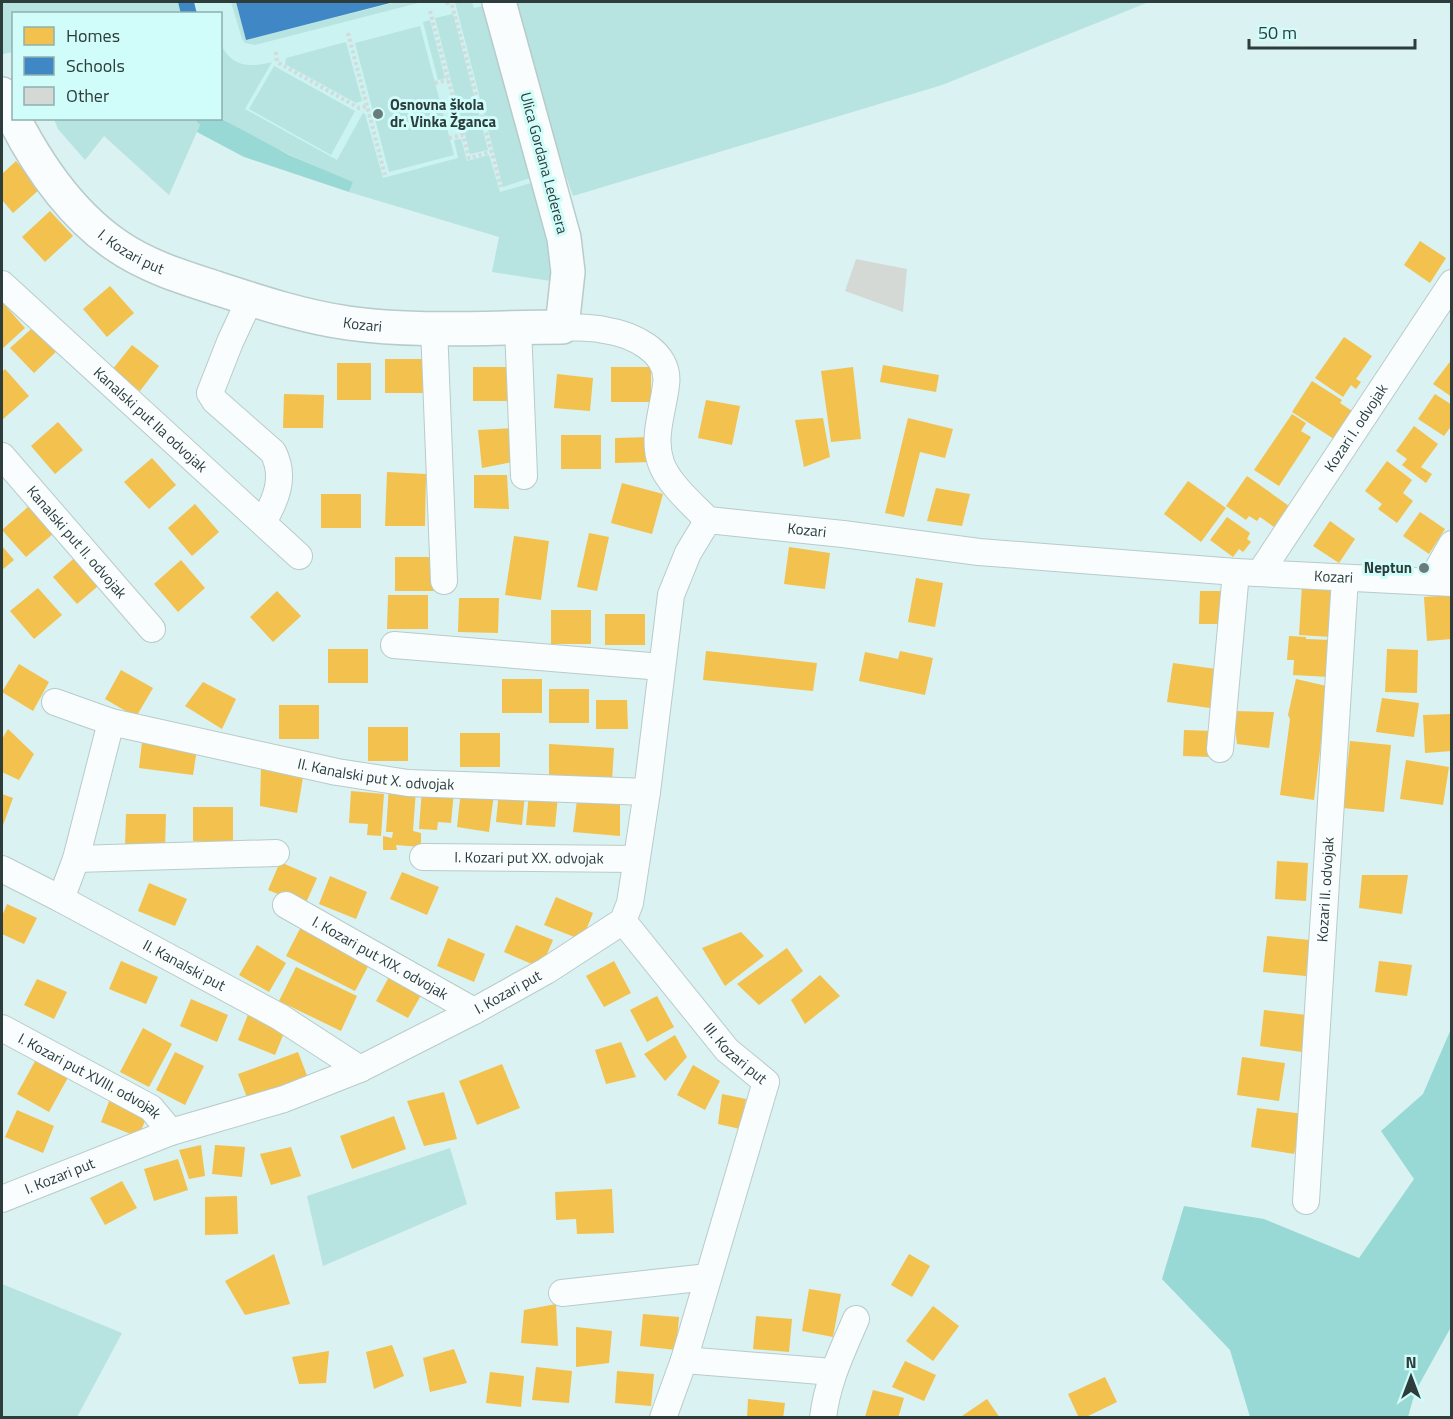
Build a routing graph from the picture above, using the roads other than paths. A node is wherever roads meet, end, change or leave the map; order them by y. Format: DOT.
graph roads {
  1 [pos="499,2"];
  2 [pos="4,106"];
  3 [pos="12,119"];
  4 [pos="13,120"];
  5 [pos="1452,283"];
  6 [pos="2,284"];
  7 [pos="250,299"];
  8 [pos="328,319"];
  9 [pos="434,327"];
  10 [pos="518,327"];
  11 [pos="562,327"];
  12 [pos="2,456"];
  13 [pos="524,476"];
  14 [pos="708,520"];
  15 [pos="263,522"];
  16 [pos="1452,544"];
  17 [pos="299,556"];
  18 [pos="1248,573"];
  19 [pos="1345,578"];
  20 [pos="444,581"];
  21 [pos="1441,582"];
  22 [pos="152,629"];
  23 [pos="394,645"];
  24 [pos="662,667"];
  25 [pos="55,702"];
  26 [pos="111,722"];
  27 [pos="1221,749"];
  28 [pos="647,792"];
  29 [pos="276,853"];
  30 [pos="423,858"];
  31 [pos="76,859"];
  32 [pos="636,859"];
  33 [pos="2,869"];
  34 [pos="61,899"];
  35 [pos="286,905"];
  36 [pos="623,921"];
  37 [pos="474,1011"];
  38 [pos="2,1028"];
  39 [pos="360,1069"];
  40 [pos="171,1132"];
  41 [pos="2,1198"];
  42 [pos="1306,1201"];
  43 [pos="708,1277"];
  44 [pos="562,1293"];
  45 [pos="856,1319"];
  46 [pos="684,1360"];
  47 [pos="833,1372"];
  48 [pos="663,1418"];
  49 [pos="823,1418"];
  1 -- 11 [label="street, Ulica Gordana Lederera"];
  2 -- 3 [label="street, I. Kozari put"];
  4 -- 7 [label="street, I. Kozari put"];
  5 -- 18 [label="street, Kozari I. odvojak"];
  6 -- 15 [label="street, Kanalski put IIa odvojak"];
  7 -- 8 [label="street, I. Kozari put"];
  7 -- 15 [label="street"];
  8 -- 9 [label="street, Kozari"];
  9 -- 10 [label="street, Kozari"];
  9 -- 20 [label="street"];
  10 -- 11 [label="street, Kozari"];
  10 -- 13 [label="street"];
  11 -- 14 [label="street, Kozari"];
  12 -- 22 [label="street, Kanalski put II. odvojak"];
  14 -- 18 [label="street, Kozari"];
  14 -- 24 [label="street"];
  15 -- 17 [label="street, Kanalski put IIa odvojak"];
  16 -- 21 [label="street, Kozari"];
  18 -- 19 [label="street, Kozari"];
  18 -- 27 [label="street"];
  19 -- 21 [label="street, Kozari"];
  19 -- 42 [label="street, Kozari II. odvojak"];
  23 -- 24 [label="street"];
  24 -- 28 [label="street"];
  25 -- 26 [label="street, II. Kanalski put X. odvojak"];
  26 -- 28 [label="street, II. Kanalski put X. odvojak"];
  26 -- 31 [label="street"];
  28 -- 32 [label="street"];
  29 -- 31 [label="street"];
  30 -- 32 [label="street, I. Kozari put XX. odvojak"];
  31 -- 34 [label="street"];
  32 -- 36 [label="street"];
  33 -- 34 [label="street, II. Kanalski put"];
  34 -- 39 [label="street, II. Kanalski put"];
  35 -- 37 [label="street, I. Kozari put XIX. odvojak"];
  36 -- 37 [label="street, I. Kozari put"];
  36 -- 43 [label="street, III. Kozari put"];
  37 -- 39 [label="street, I. Kozari put"];
  38 -- 40 [label="street, I. Kozari put XVIII. odvojak"];
  39 -- 40 [label="street, I. Kozari put"];
  40 -- 41 [label="street, I. Kozari put"];
  43 -- 44 [label="street"];
  43 -- 46 [label="street, III. Kozari put"];
  45 -- 47 [label="street"];
  46 -- 47 [label="street"];
  46 -- 48 [label="street, III. Kozari put"];
  47 -- 49 [label="street"];
}
